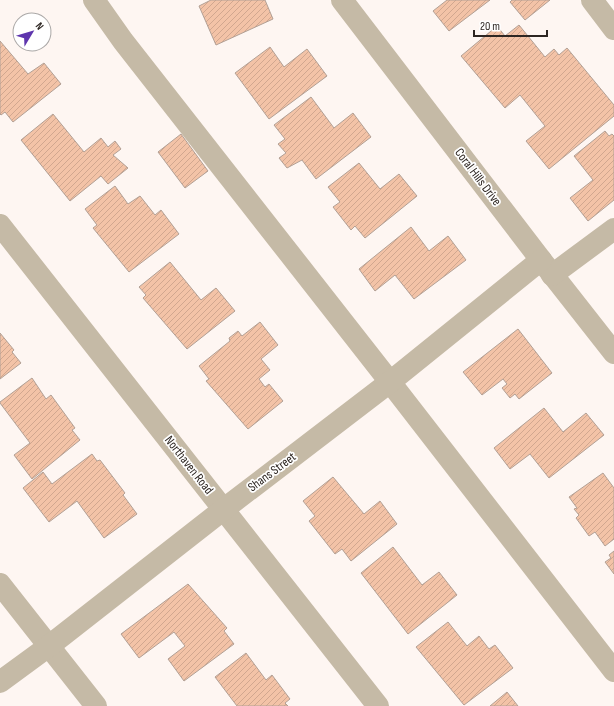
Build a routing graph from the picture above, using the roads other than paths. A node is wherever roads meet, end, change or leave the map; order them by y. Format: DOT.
graph roads {
  1 [pos="94,0"];
  2 [pos="342,0"];
  3 [pos="592,0"];
  4 [pos="614,29"];
  5 [pos="0,224"];
  6 [pos="614,229"];
  7 [pos="547,267"];
  8 [pos="614,354"];
  9 [pos="390,382"];
  10 [pos="224,509"];
  11 [pos="0,584"];
  12 [pos="49,646"];
  13 [pos="614,671"];
  14 [pos="0,682"];
  15 [pos="96,706"];
  16 [pos="378,706"];
  1 -- 9 [label="street"];
  2 -- 7 [label="street, Coral Hills Drive"];
  3 -- 4 [label="street"];
  5 -- 10 [label="street, Northaven Road"];
  6 -- 7 [label="street, Shans Street"];
  7 -- 8 [label="street, Coral Hills Drive"];
  7 -- 9 [label="street, Shans Street"];
  9 -- 10 [label="street, Shans Street"];
  9 -- 13 [label="street"];
  10 -- 12 [label="street, Shans Street"];
  10 -- 16 [label="street, Northaven Road"];
  11 -- 12 [label="street"];
  12 -- 14 [label="street, Shans Street"];
  12 -- 15 [label="street"];
}
